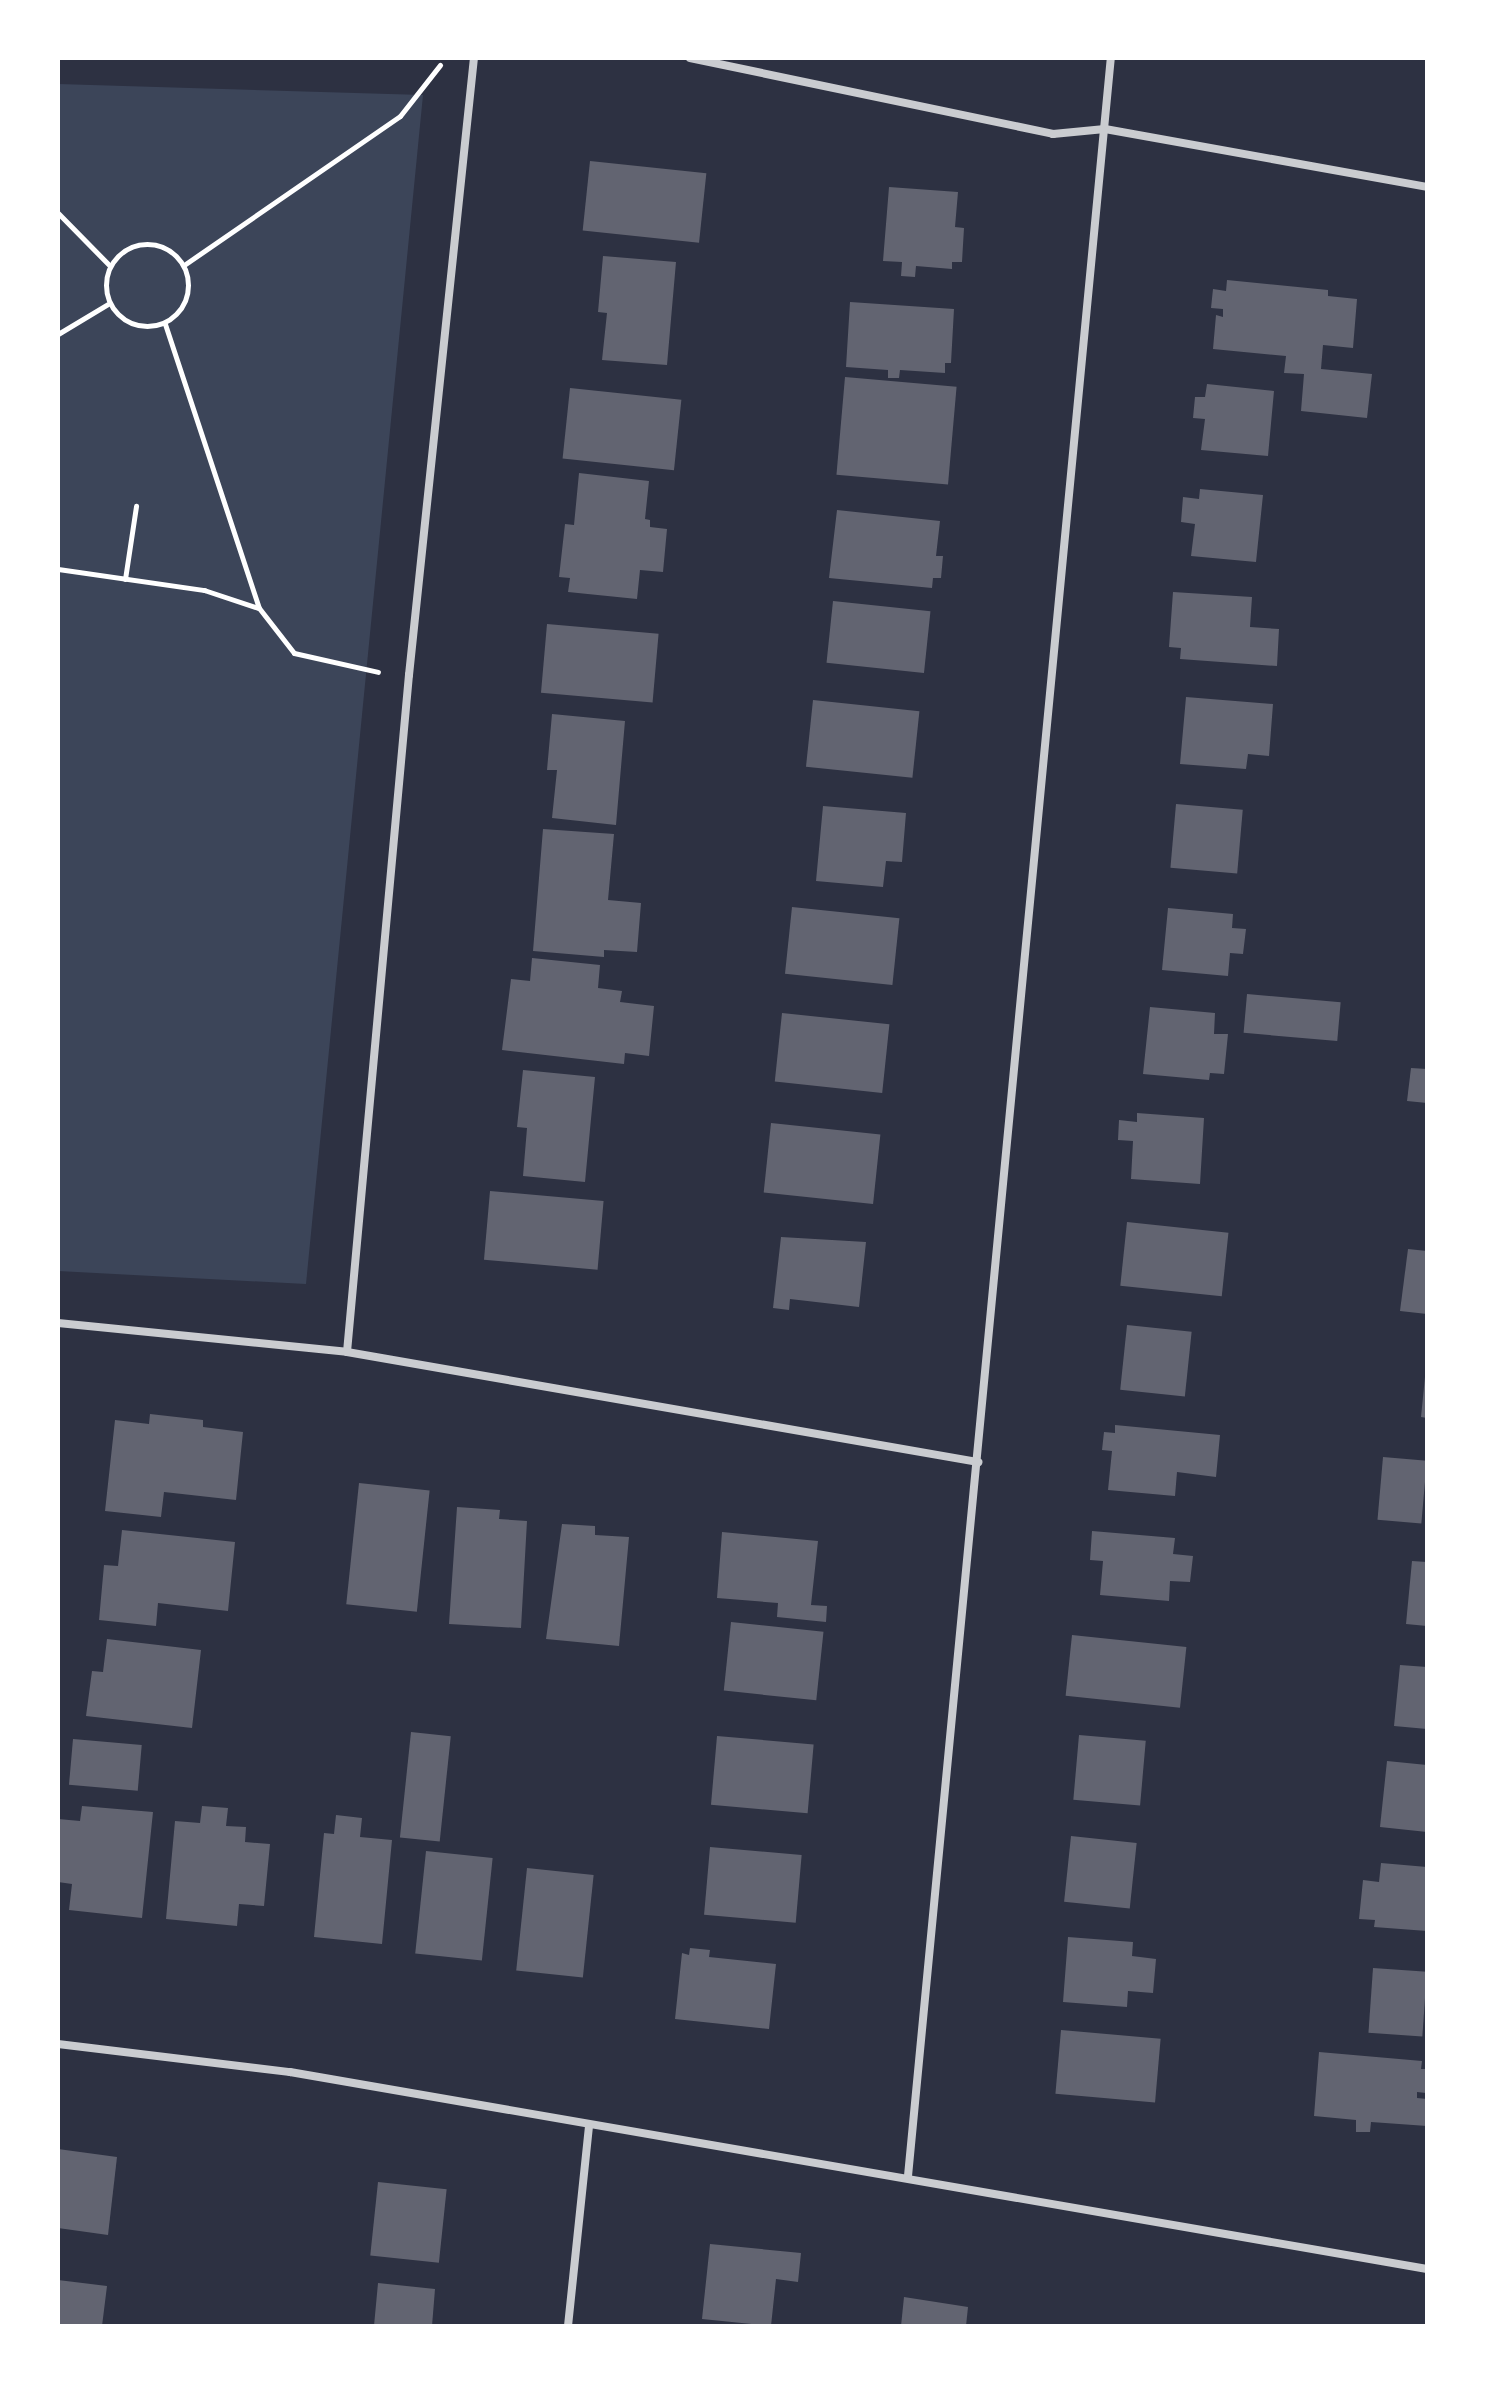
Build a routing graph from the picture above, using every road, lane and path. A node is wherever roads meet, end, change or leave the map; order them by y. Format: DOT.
graph roads {
  1 [pos="445,58"];
  2 [pos="474,58"];
  3 [pos="690,58"];
  4 [pos="1111,58"];
  5 [pos="1105,129"];
  6 [pos="1427,187"];
  7 [pos="58,213"];
  8 [pos="184,265"];
  9 [pos="110,266"];
  10 [pos="108,304"];
  11 [pos="165,324"];
  12 [pos="58,334"];
  13 [pos="136,506"];
  14 [pos="58,569"];
  15 [pos="125,579"];
  16 [pos="259,608"];
  17 [pos="409,675"];
  18 [pos="58,1323"];
  19 [pos="347,1352"];
  20 [pos="978,1462"];
  21 [pos="58,2044"];
  22 [pos="589,2125"];
  23 [pos="908,2176"];
  24 [pos="1427,2269"];
  25 [pos="568,2326"];
  1 -- 8 [label="path"];
  2 -- 17 [label="street"];
  3 -- 5 [label="street"];
  4 -- 5 [label="street"];
  5 -- 6 [label="street"];
  5 -- 20 [label="street"];
  7 -- 9 [label="path"];
  8 -- 9 [label="path"];
  8 -- 11 [label="path"];
  9 -- 10 [label="path"];
  10 -- 11 [label="path"];
  10 -- 12 [label="path"];
  11 -- 16 [label="path"];
  13 -- 15 [label="path"];
  14 -- 15 [label="path"];
  15 -- 16 [label="path"];
  16 -- 17 [label="path"];
  17 -- 19 [label="street"];
  18 -- 19 [label="street"];
  19 -- 20 [label="street"];
  20 -- 23 [label="street"];
  21 -- 22 [label="street"];
  22 -- 23 [label="street"];
  22 -- 25 [label="street"];
  23 -- 24 [label="street"];
}
